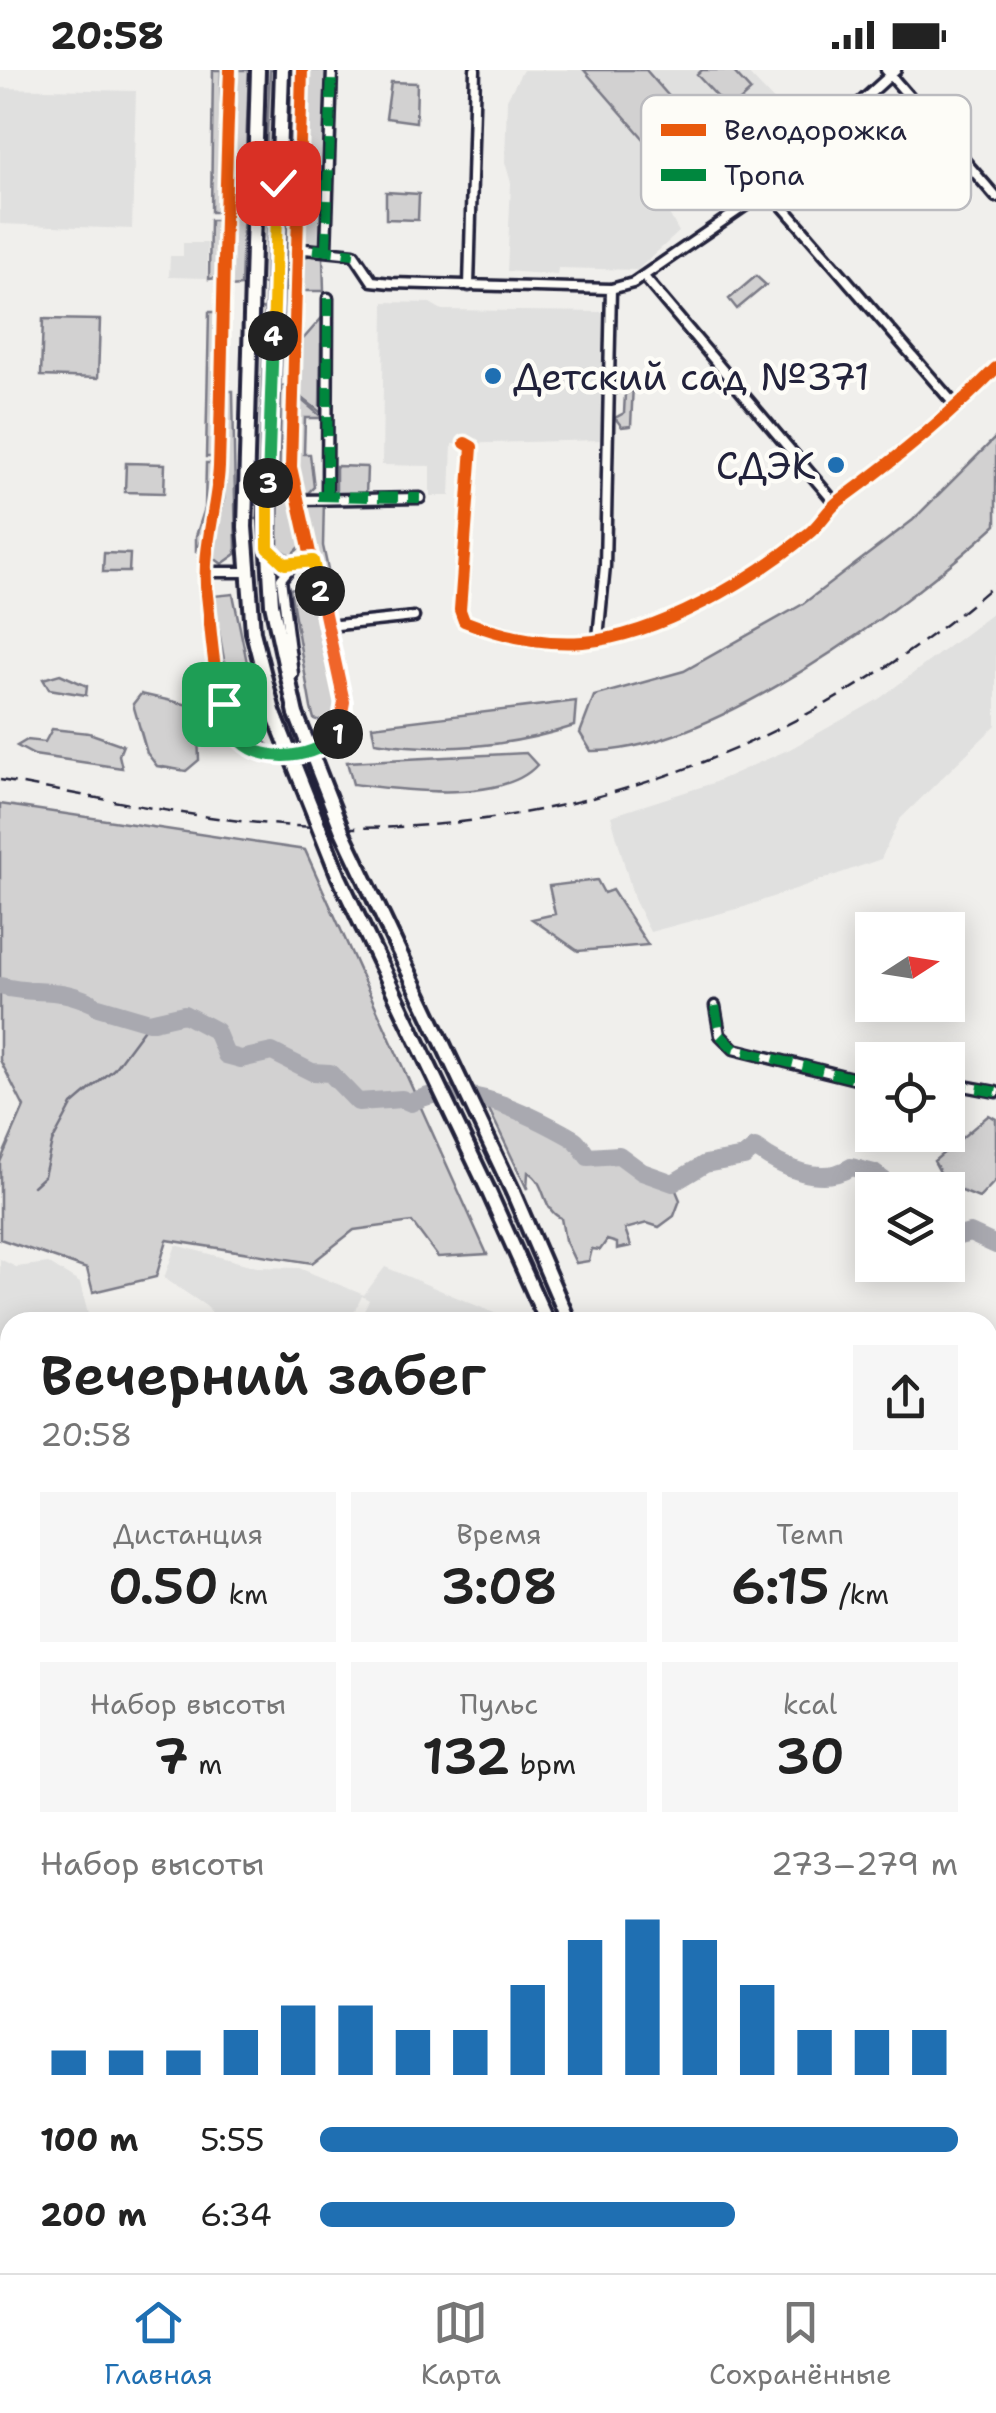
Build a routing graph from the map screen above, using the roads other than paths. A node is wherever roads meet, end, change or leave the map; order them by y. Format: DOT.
graph roads {
  1 [pos="230,70"];
  2 [pos="258,70"];
  3 [pos="282,70"];
  4 [pos="302,70"];
  5 [pos="332,70"];
  6 [pos="475,70"];
  7 [pos="891,72"];
  8 [pos="866,95"];
  9 [pos="910,95"];
  10 [pos="971,167"];
  11 [pos="996,197"];
  12 [pos="737,210"];
  13 [pos="786,210"];
  14 [pos="295,248"];
  15 [pos="326,250"];
  16 [pos="645,278"];
  17 [pos="469,286"];
  18 [pos="611,289"];
  19 [pos="328,298"];
  20 [pos="996,368"];
  21 [pos="956,405"];
  22 [pos="465,443"];
  23 [pos="326,496"];
  24 [pos="420,498"];
  25 [pos="298,500"];
  26 [pos="836,504"];
  27 [pos="268,548"];
  28 [pos="313,561"];
  29 [pos="292,565"];
  30 [pos="204,572"];
  31 [pos="246,572"];
  32 [pos="414,616"];
  33 [pos="328,626"];
  34 [pos="598,638"];
  35 [pos="296,714"];
  36 [pos="715,1006"];
  37 [pos="855,1079"];
  38 [pos="965,1086"];
  39 [pos="996,1092"];
  40 [pos="543,1312"];
  41 [pos="566,1312"];
  1 -- 30 [label="street"];
  2 -- 31 [label="main road"];
  3 -- 27 [label="main road"];
  4 -- 14 [label="street"];
  5 -- 15 [label="street"];
  6 -- 17 [label="street"];
  7 -- 8 [label="street"];
  7 -- 9 [label="street"];
  10 -- 11 [label="street"];
  12 -- 16 [label="street"];
  13 -- 21 [label="street"];
  14 -- 15 [label="street"];
  14 -- 25 [label="street"];
  15 -- 17 [label="street"];
  16 -- 18 [label="street"];
  16 -- 26 [label="street"];
  17 -- 18 [label="street"];
  18 -- 34 [label="street"];
  19 -- 23 [label="street"];
  20 -- 21 [label="street"];
  21 -- 26 [label="street"];
  22 -- 34 [label="street"];
  23 -- 24 [label="street"];
  23 -- 25 [label="street"];
  25 -- 28 [label="street"];
  26 -- 34 [label="street"];
  27 -- 29 [label="street"];
  27 -- 35 [label="main road"];
  28 -- 29 [label="street"];
  28 -- 33 [label="street"];
  29 -- 35 [label="street"];
  30 -- 31 [label="street"];
  30 -- 33 [label="street"];
  31 -- 40 [label="main road, bridge"];
  32 -- 33 [label="street"];
  35 -- 41 [label="main road, bridge"];
  36 -- 37 [label="street"];
  38 -- 39 [label="street"];
}
